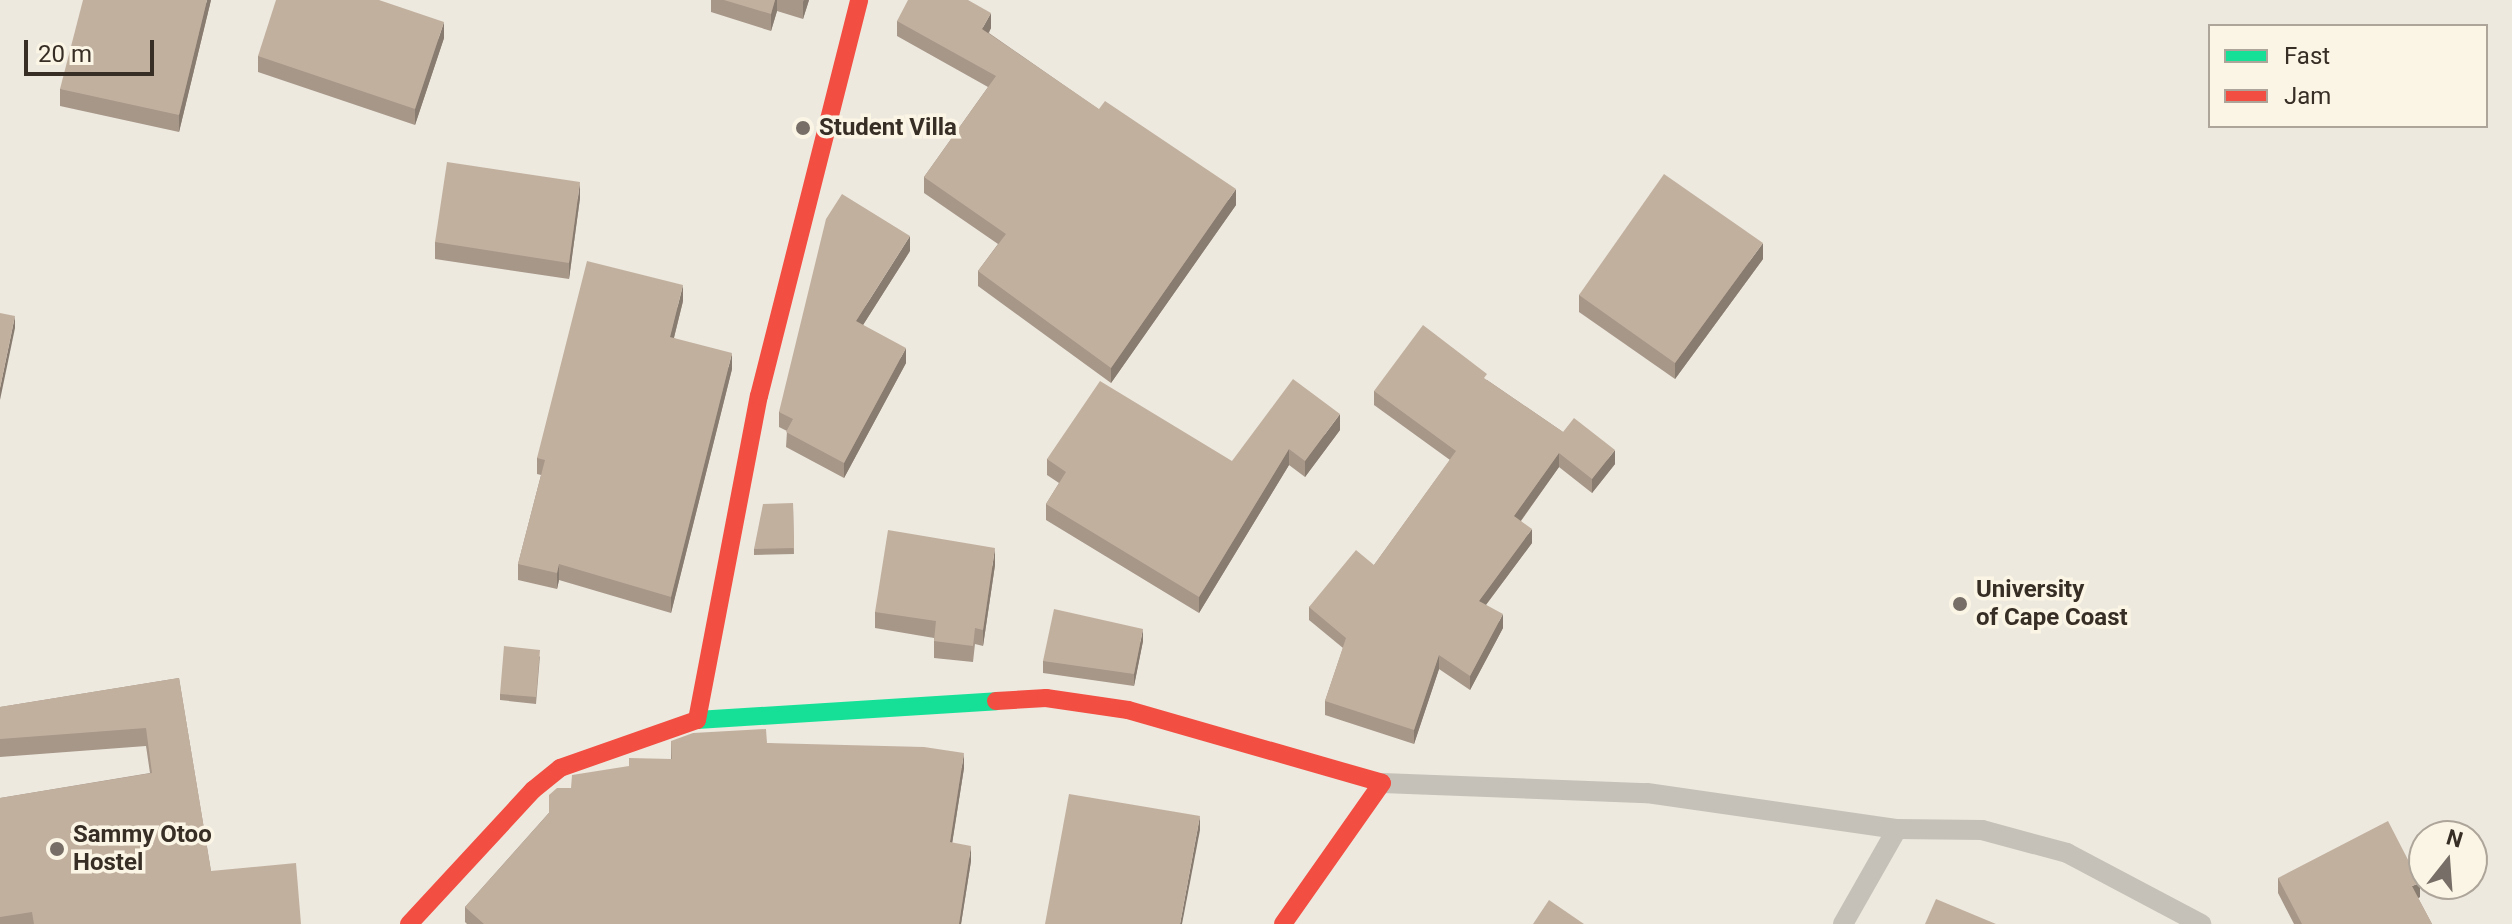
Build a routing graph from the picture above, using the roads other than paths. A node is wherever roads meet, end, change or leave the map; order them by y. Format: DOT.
graph roads {
  1 [pos="859,0"];
  2 [pos="697,720"];
  3 [pos="1382,783"];
  4 [pos="1897,829"];
  5 [pos="409,924"];
  6 [pos="1283,924"];
  7 [pos="1843,924"];
  8 [pos="2201,924"];
  1 -- 2 [label="street"];
  2 -- 3 [label="street"];
  2 -- 5 [label="street"];
  3 -- 4 [label="lane"];
  3 -- 6 [label="street"];
  4 -- 7 [label="lane"];
  4 -- 8 [label="lane"];
}
